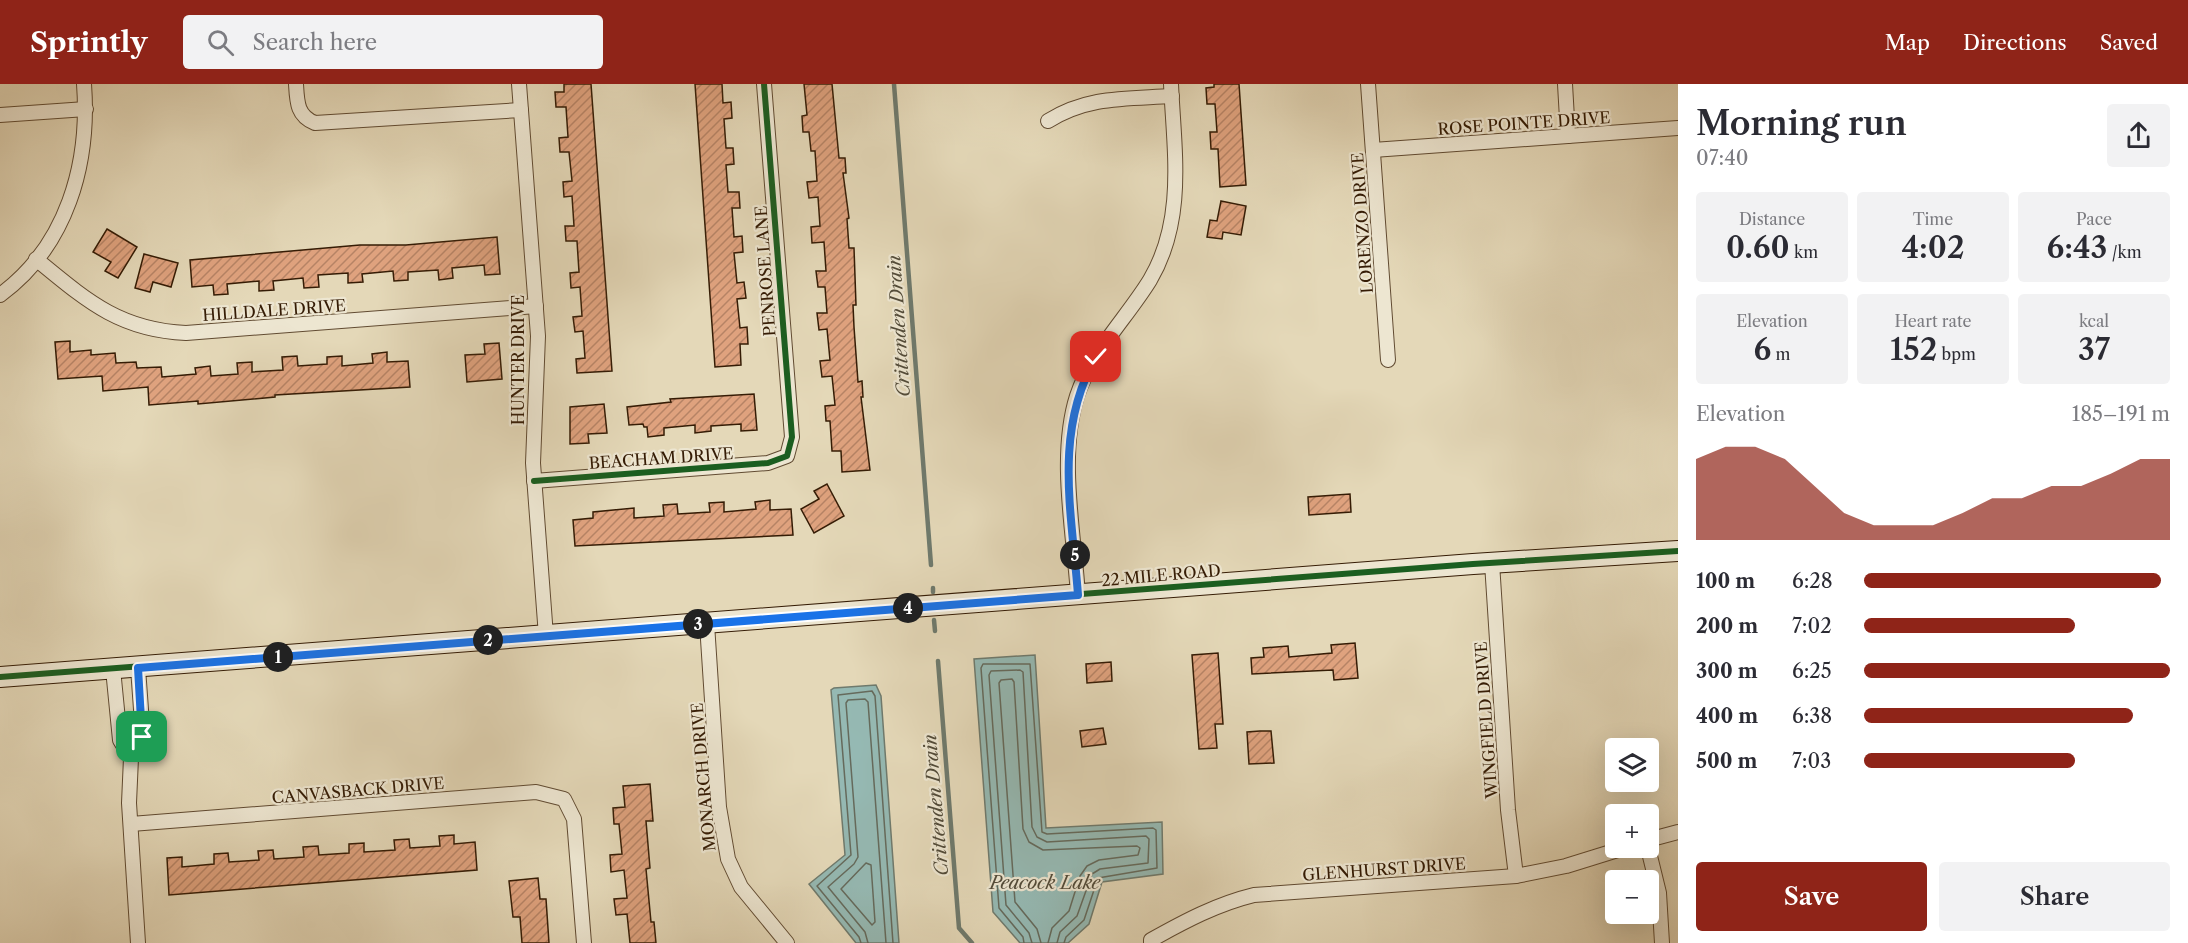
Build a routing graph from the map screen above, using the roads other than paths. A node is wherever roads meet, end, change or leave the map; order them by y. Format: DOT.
graph roads {
  1 [pos="84,84"];
  2 [pos="296,84"];
  3 [pos="519,84"];
  4 [pos="764,84"];
  5 [pos="1368,84"];
  6 [pos="1565,84"];
  7 [pos="1171,90"];
  8 [pos="86,109"];
  9 [pos="521,110"];
  10 [pos="0,115"];
  11 [pos="1048,121"];
  12 [pos="1678,128"];
  13 [pos="1568,136"];
  14 [pos="1373,150"];
  15 [pos="36,259"];
  16 [pos="0,295"];
  17 [pos="536,306"];
  18 [pos="1388,360"];
  19 [pos="787,456"];
  20 [pos="534,481"];
  21 [pos="1678,551"];
  22 [pos="1492,563"];
  23 [pos="1078,595"];
  24 [pos="708,624"];
  25 [pos="546,636"];
  26 [pos="138,668"];
  27 [pos="113,669"];
  28 [pos="0,677"];
  29 [pos="131,758"];
  30 [pos="131,824"];
  31 [pos="1678,832"];
  32 [pos="1659,837"];
  33 [pos="1605,854"];
  34 [pos="1650,858"];
  35 [pos="1516,876"];
  36 [pos="1151,941"];
  37 [pos="138,943"];
  38 [pos="584,943"];
  39 [pos="787,943"];
  40 [pos="1662,943"];
  1 -- 8 [label="street"];
  2 -- 9 [label="street"];
  3 -- 9 [label="street, HUNTER DRIVE"];
  4 -- 19 [label="street, PENROSE LANE"];
  5 -- 14 [label="street, LORENZO DRIVE"];
  6 -- 13 [label="street"];
  7 -- 11 [label="street"];
  7 -- 23 [label="street"];
  8 -- 10 [label="street"];
  8 -- 15 [label="street"];
  9 -- 17 [label="street, HUNTER DRIVE"];
  12 -- 13 [label="street, ROSE POINTE DRIVE"];
  13 -- 14 [label="street, ROSE POINTE DRIVE"];
  14 -- 18 [label="street, LORENZO DRIVE"];
  15 -- 16 [label="street"];
  15 -- 17 [label="street, HILLDALE DRIVE"];
  17 -- 20 [label="street, HUNTER DRIVE"];
  19 -- 20 [label="street, BEACHAM DRIVE"];
  20 -- 25 [label="street, HUNTER DRIVE"];
  21 -- 22 [label="street, 22 MILE ROAD"];
  22 -- 23 [label="street, 22 MILE ROAD"];
  22 -- 35 [label="street, WINGFIELD DRIVE"];
  23 -- 24 [label="street, 22 MILE ROAD"];
  24 -- 25 [label="street, 22 MILE ROAD"];
  24 -- 39 [label="street, MONARCH DRIVE"];
  25 -- 26 [label="street, 22 MILE ROAD"];
  26 -- 27 [label="street, 22 MILE ROAD"];
  26 -- 29 [label="street"];
  27 -- 28 [label="street, 22 MILE ROAD"];
  27 -- 29 [label="street"];
  29 -- 30 [label="street"];
  30 -- 37 [label="street"];
  30 -- 38 [label="street, CANVASBACK DRIVE"];
  31 -- 32 [label="street"];
  33 -- 35 [label="street, GLENHURST DRIVE"];
  34 -- 40 [label="street"];
  35 -- 36 [label="street, GLENHURST DRIVE"];
}
